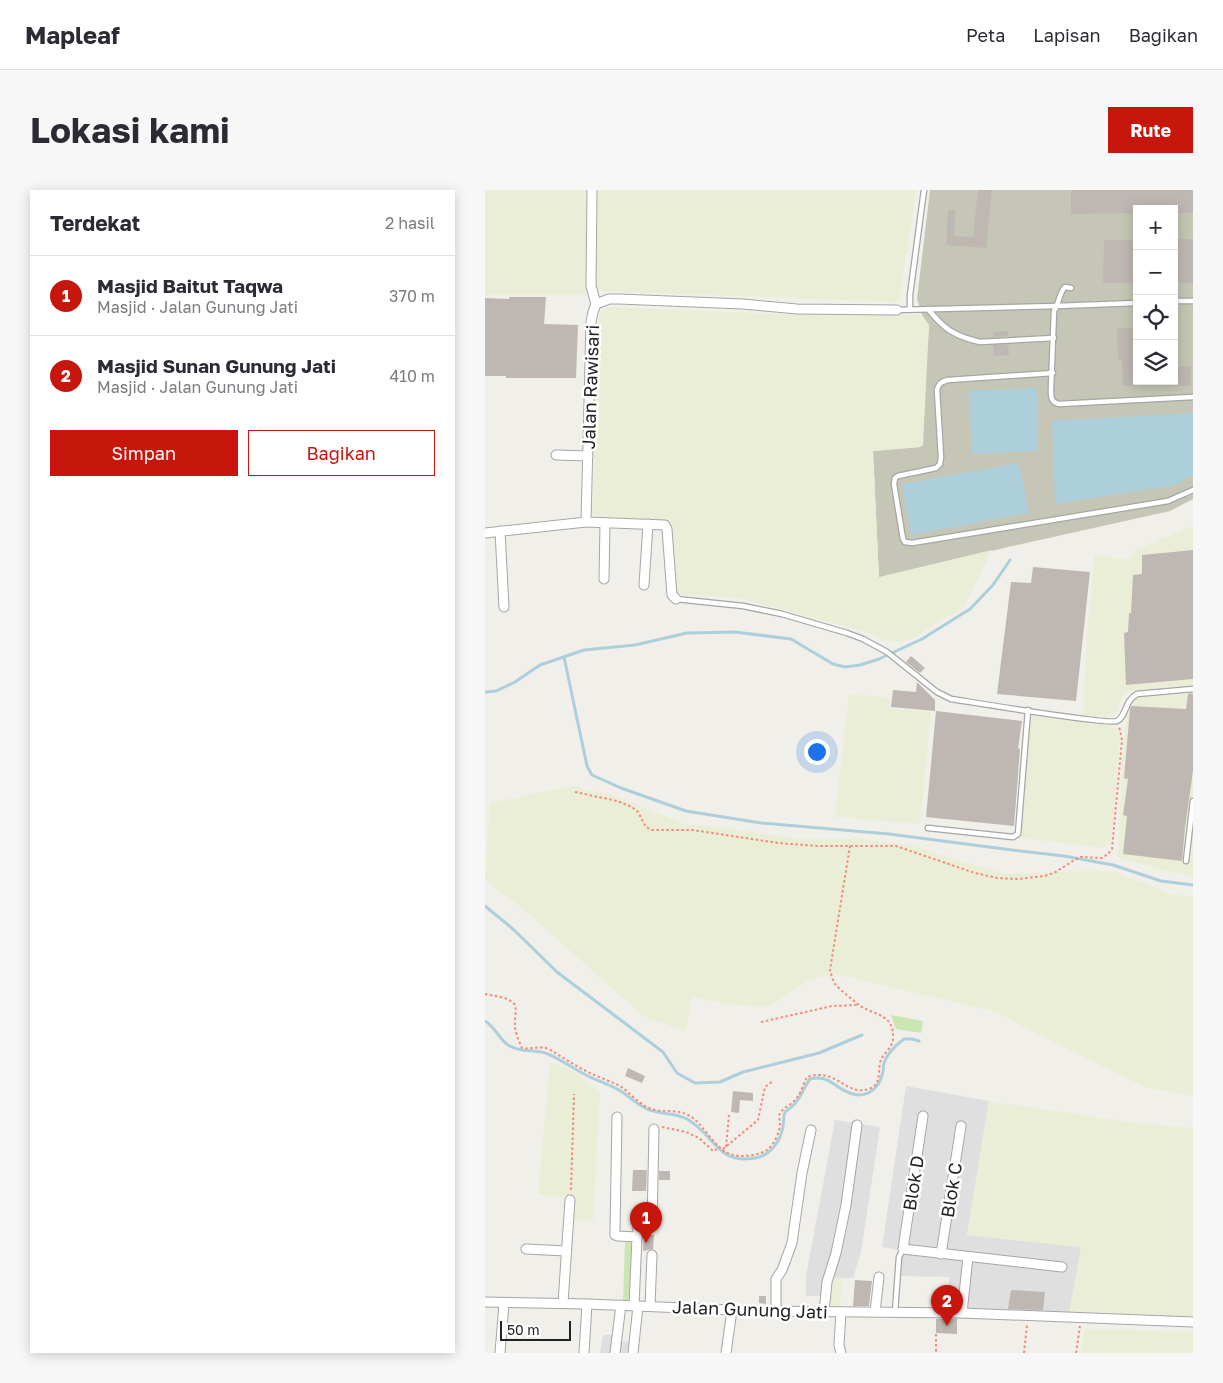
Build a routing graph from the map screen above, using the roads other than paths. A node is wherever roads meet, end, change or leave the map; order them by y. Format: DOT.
graph roads {
  1 [pos="592,190"];
  2 [pos="924,190"];
  3 [pos="1071,288"];
  4 [pos="1193,301"];
  5 [pos="1178,302"];
  6 [pos="1133,303"];
  7 [pos="596,304"];
  8 [pos="1057,306"];
  9 [pos="911,308"];
  10 [pos="927,309"];
  11 [pos="897,310"];
  12 [pos="1054,338"];
  13 [pos="1053,373"];
  14 [pos="1193,397"];
  15 [pos="556,455"];
  16 [pos="588,456"];
  17 [pos="1193,490"];
  18 [pos="586,522"];
  19 [pos="605,523"];
  20 [pos="648,524"];
  21 [pos="499,531"];
  22 [pos="485,533"];
  23 [pos="604,579"];
  24 [pos="643,585"];
  25 [pos="676,599"];
  26 [pos="504,607"];
  27 [pos="1193,689"];
  28 [pos="1028,710"];
  29 [pos="1193,801"];
  30 [pos="928,828"];
  31 [pos="1186,862"];
  32 [pos="923,1116"];
  33 [pos="617,1117"];
  34 [pos="857,1125"];
  35 [pos="961,1126"];
  36 [pos="654,1129"];
  37 [pos="811,1130"];
  38 [pos="570,1200"];
  39 [pos="637,1237"];
  40 [pos="526,1249"];
  41 [pos="903,1250"];
  42 [pos="567,1251"];
  43 [pos="941,1254"];
  44 [pos="652,1255"];
  45 [pos="968,1257"];
  46 [pos="1062,1267"];
  47 [pos="879,1277"];
  48 [pos="485,1302"];
  49 [pos="503,1302"];
  50 [pos="563,1303"];
  51 [pos="587,1304"];
  52 [pos="621,1305"];
  53 [pos="636,1306"];
  54 [pos="650,1306"];
  55 [pos="732,1310"];
  56 [pos="776,1311"];
  57 [pos="824,1312"];
  58 [pos="841,1312"];
  59 [pos="875,1312"];
  60 [pos="895,1312"];
  61 [pos="962,1313"];
  62 [pos="1193,1322"];
  63 [pos="501,1353"];
  64 [pos="584,1353"];
  65 [pos="615,1353"];
  66 [pos="633,1353"];
  67 [pos="725,1353"];
  68 [pos="841,1353"];
  1 -- 7 [label="street"];
  2 -- 9 [label="lane"];
  3 -- 8 [label="lane"];
  4 -- 5 [label="lane"];
  6 -- 8 [label="lane"];
  7 -- 11 [label="street, Jalan Rawisari"];
  7 -- 16 [label="street, Jalan Rawisari"];
  8 -- 10 [label="lane"];
  8 -- 12 [label="lane"];
  9 -- 10 [label="lane"];
  9 -- 11 [label="lane"];
  10 -- 12 [label="lane"];
  12 -- 13 [label="lane"];
  13 -- 14 [label="lane"];
  13 -- 17 [label="lane"];
  15 -- 16 [label="street"];
  16 -- 18 [label="street, Jalan Rawisari"];
  18 -- 19 [label="street"];
  18 -- 21 [label="street"];
  19 -- 20 [label="street"];
  19 -- 23 [label="street"];
  20 -- 24 [label="street"];
  20 -- 25 [label="street"];
  21 -- 22 [label="street"];
  21 -- 26 [label="street"];
  25 -- 28 [label="lane"];
  27 -- 28 [label="lane"];
  28 -- 30 [label="lane"];
  29 -- 31 [label="lane"];
  32 -- 41 [label="street, Blok D"];
  33 -- 39 [label="street"];
  34 -- 57 [label="street"];
  35 -- 43 [label="street, Blok C"];
  36 -- 39 [label="street"];
  37 -- 56 [label="street"];
  38 -- 42 [label="street"];
  39 -- 53 [label="street"];
  40 -- 42 [label="street"];
  41 -- 43 [label="street"];
  41 -- 60 [label="lane"];
  42 -- 50 [label="street"];
  43 -- 45 [label="street"];
  44 -- 54 [label="street"];
  45 -- 46 [label="street"];
  45 -- 61 [label="street"];
  47 -- 59 [label="street"];
  48 -- 49 [label="street, Jalan Gunung Jati"];
  49 -- 50 [label="street, Jalan Gunung Jati"];
  49 -- 63 [label="street"];
  50 -- 51 [label="street, Jalan Gunung Jati"];
  51 -- 52 [label="street, Jalan Gunung Jati"];
  51 -- 64 [label="street"];
  52 -- 53 [label="street, Jalan Gunung Jati"];
  52 -- 65 [label="street"];
  53 -- 54 [label="street, Jalan Gunung Jati"];
  53 -- 66 [label="street"];
  54 -- 55 [label="street, Jalan Gunung Jati"];
  55 -- 56 [label="street, Jalan Gunung Jati"];
  55 -- 67 [label="street"];
  56 -- 57 [label="street, Jalan Gunung Jati"];
  57 -- 58 [label="street, Jalan Gunung Jati"];
  58 -- 59 [label="street, Jalan Gunung Jati"];
  58 -- 68 [label="street"];
  59 -- 60 [label="street, Jalan Gunung Jati"];
  60 -- 61 [label="street, Jalan Gunung Jati"];
  61 -- 62 [label="street, Jalan Gunung Jati"];
}
